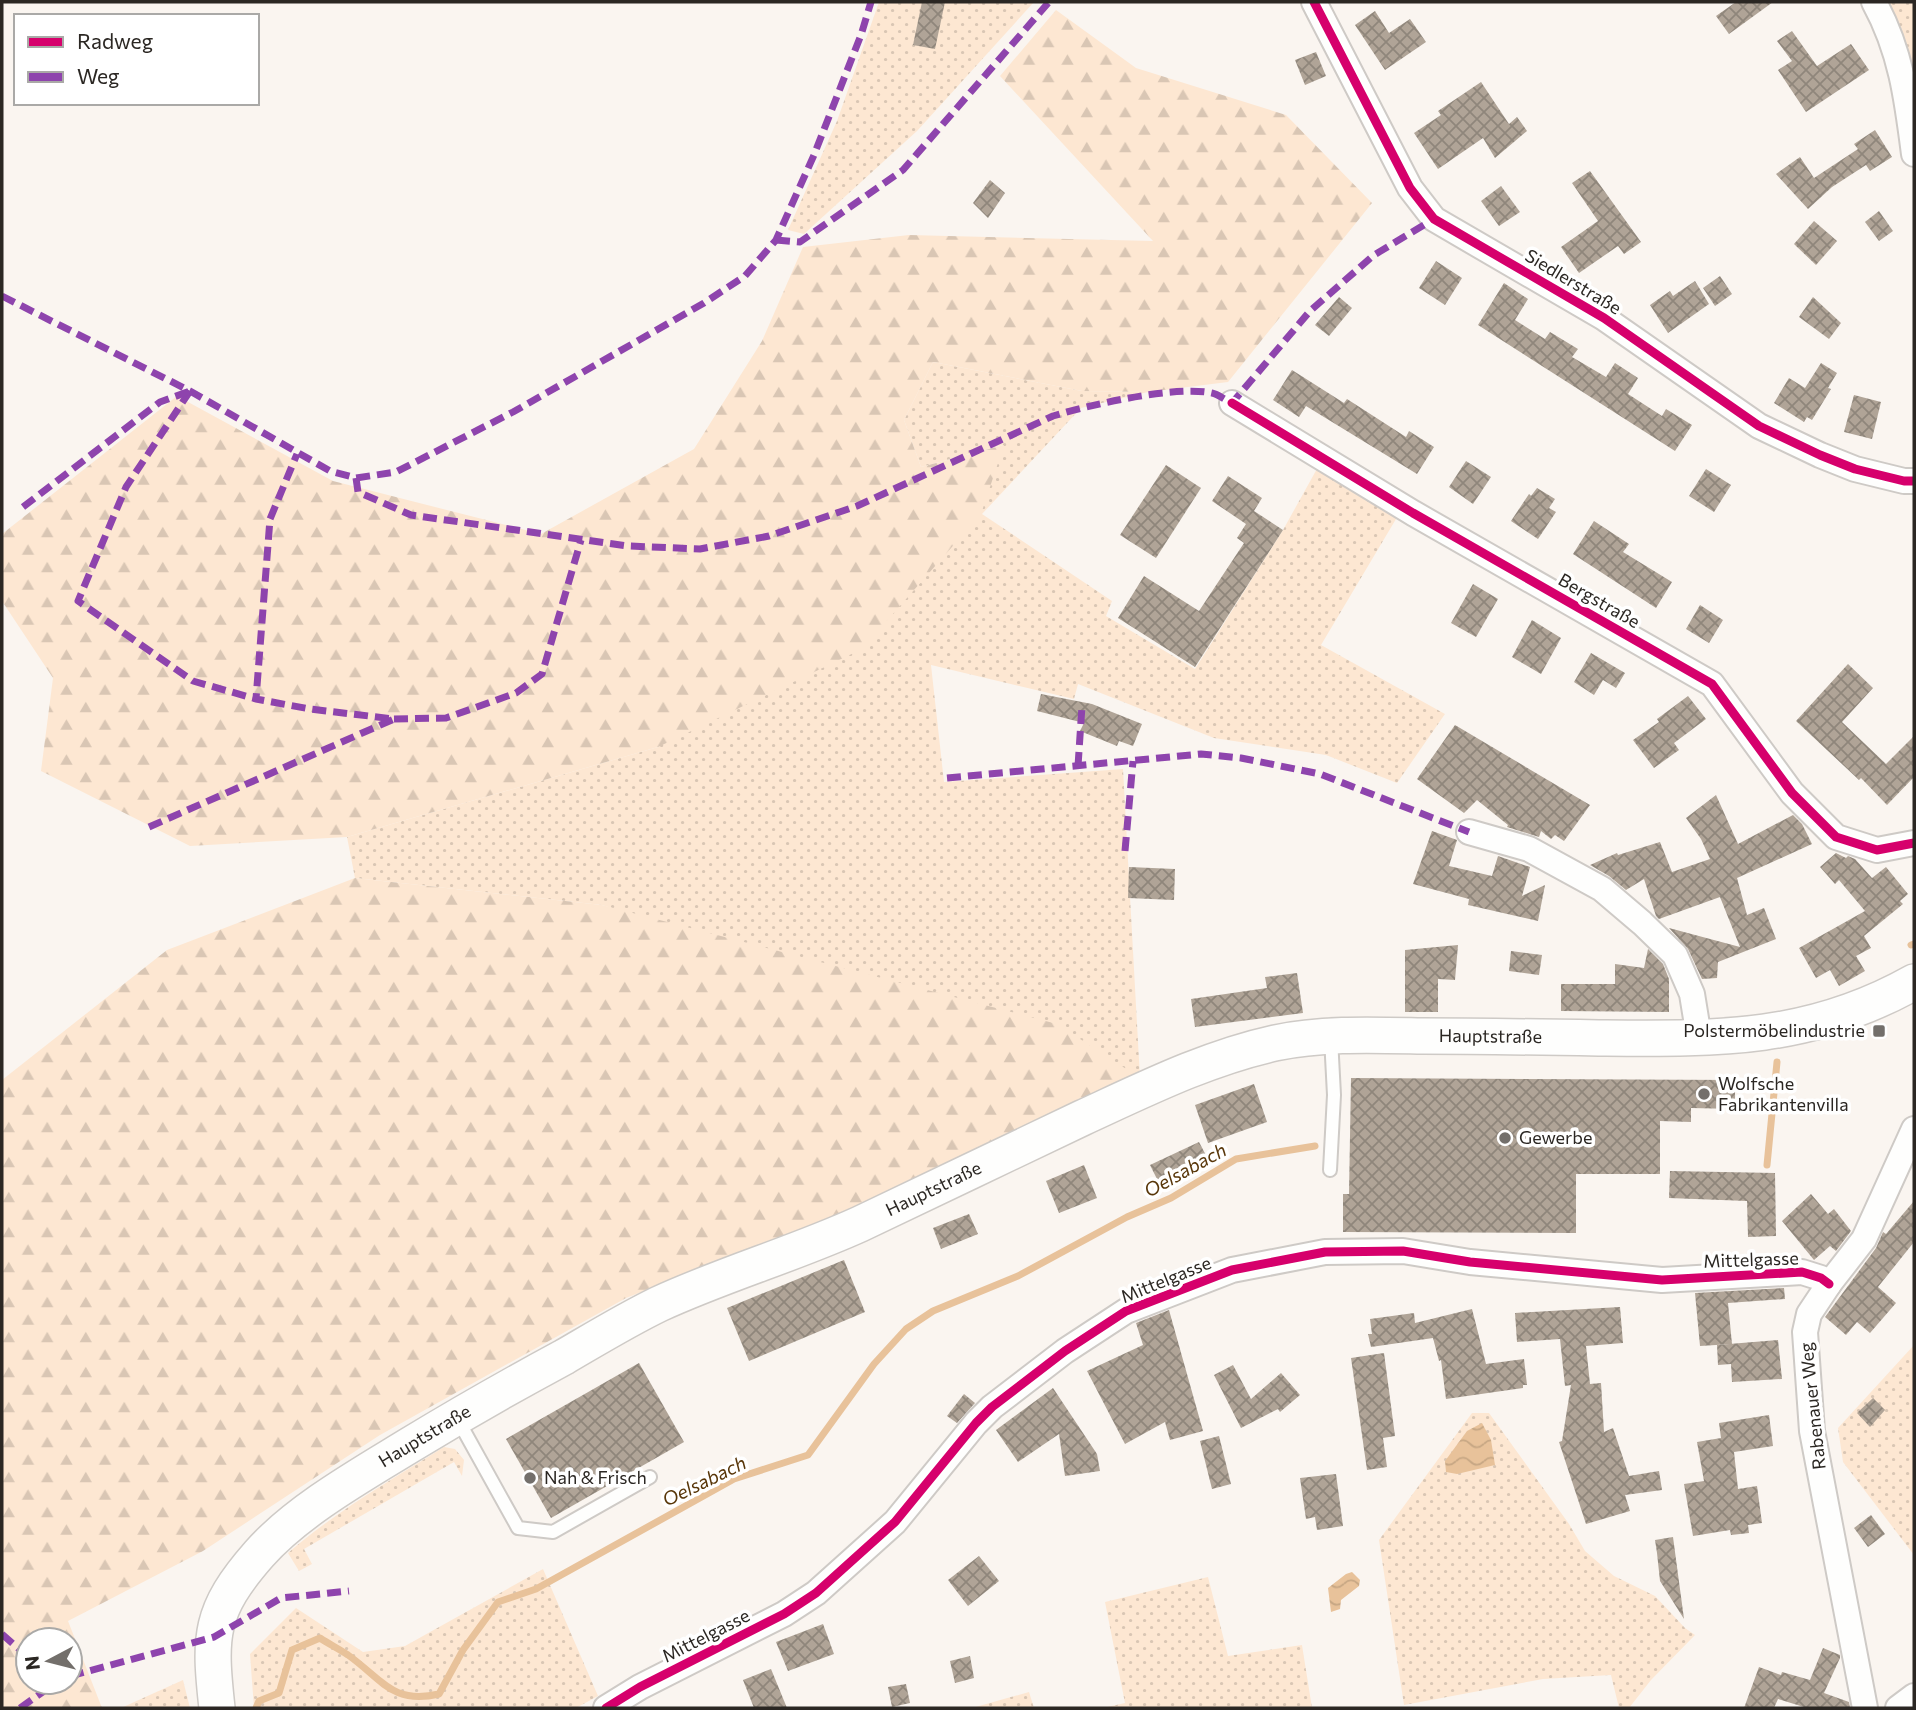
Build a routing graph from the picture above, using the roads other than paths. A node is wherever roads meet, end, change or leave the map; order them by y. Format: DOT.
graph roads {
  1 [pos="1314,2"];
  2 [pos="1874,2"];
  3 [pos="1914,154"];
  4 [pos="1232,403"];
  5 [pos="1914,481"];
  6 [pos="1469,832"];
  7 [pos="1914,843"];
  8 [pos="1914,982"];
  9 [pos="1331,1037"];
  10 [pos="1699,1037"];
  11 [pos="1914,1129"];
  12 [pos="1330,1170"];
  13 [pos="1829,1284"];
  14 [pos="456,1417"];
  15 [pos="650,1478"];
  16 [pos="1914,1696"];
  17 [pos="217,1708"];
  18 [pos="606,1708"];
  19 [pos="1865,1708"];
  20 [pos="1898,1708"];
  1 -- 5 [label="street, Siedlerstraße"];
  2 -- 3 [label="street"];
  4 -- 7 [label="street, Bergstraße"];
  6 -- 10 [label="street"];
  8 -- 10 [label="main road, Hauptstraße"];
  9 -- 10 [label="main road, Hauptstraße"];
  9 -- 12 [label="lane"];
  9 -- 14 [label="main road, Hauptstraße"];
  11 -- 13 [label="street, Rabenauer Weg"];
  13 -- 18 [label="street, Mittelgasse"];
  13 -- 19 [label="street, Rabenauer Weg"];
  14 -- 15 [label="lane"];
  14 -- 17 [label="main road, Hauptstraße"];
  16 -- 20 [label="street"];
}
